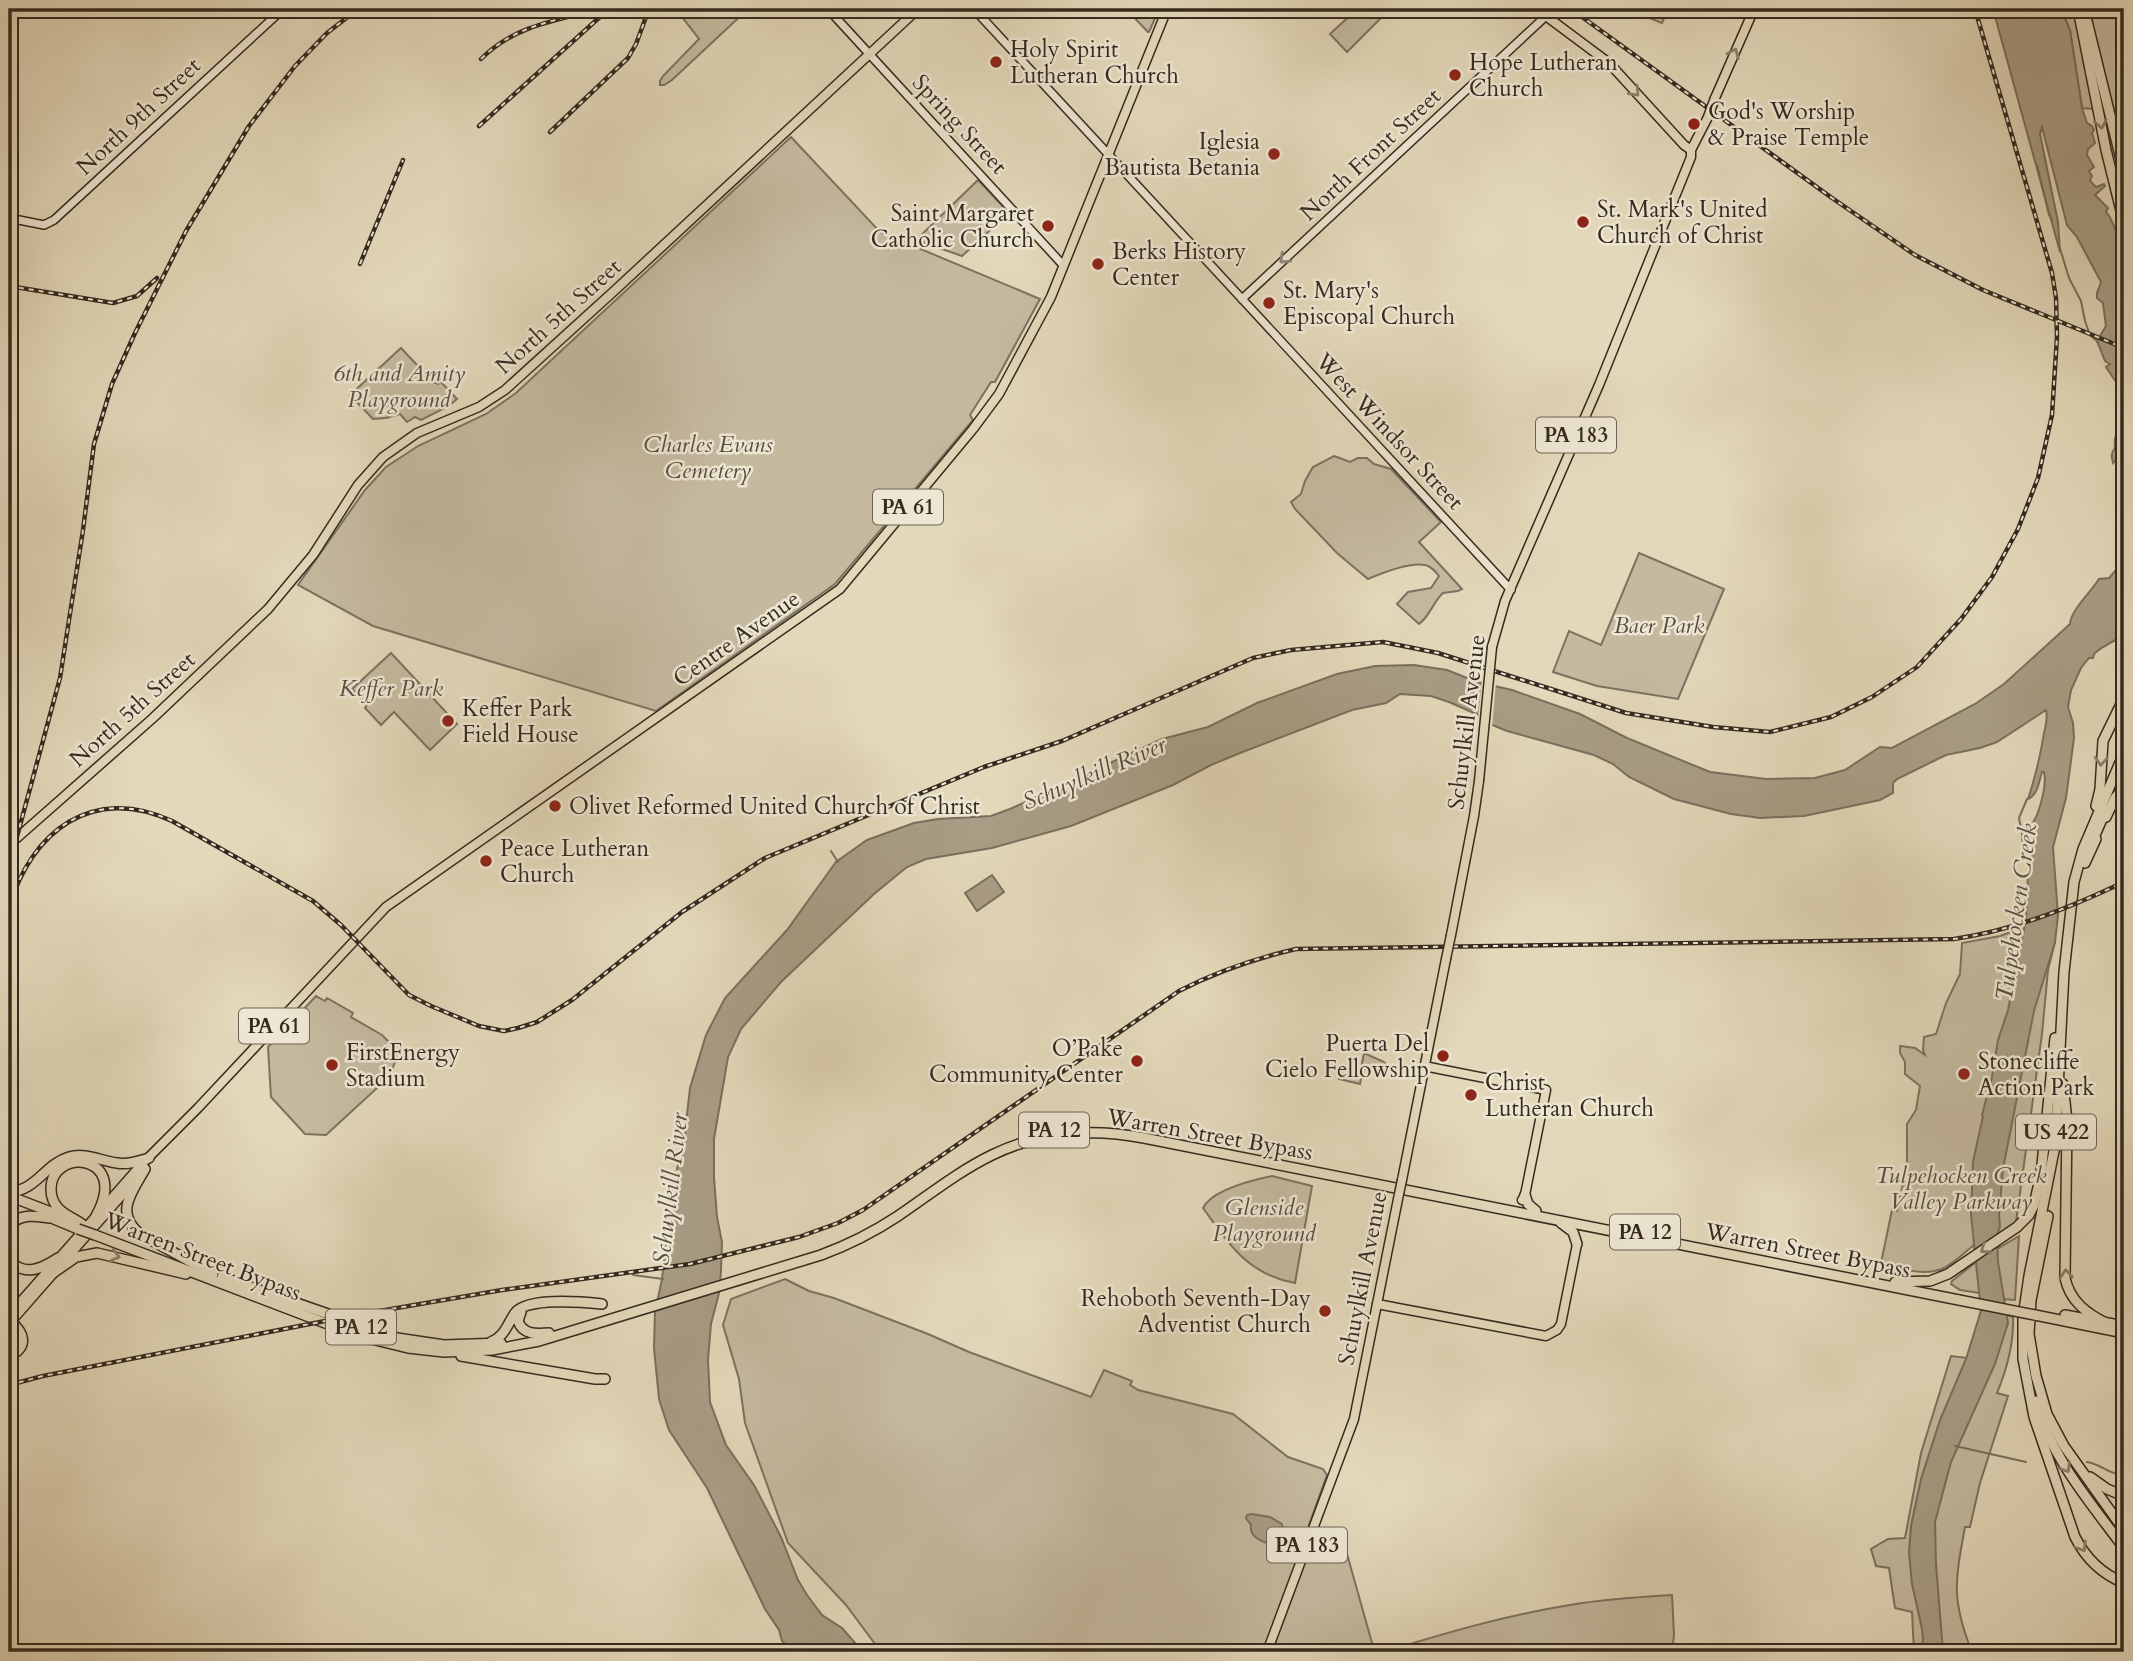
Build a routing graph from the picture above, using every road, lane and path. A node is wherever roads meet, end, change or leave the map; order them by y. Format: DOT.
graph roads {
  1 [pos="283,9"];
  2 [pos="828,9"];
  3 [pos="918,9"];
  4 [pos="974,9"];
  5 [pos="1167,9"];
  6 [pos="1555,9"];
  7 [pos="1754,9"];
  8 [pos="2078,9"];
  9 [pos="2085,9"];
  10 [pos="1546,16"];
  11 [pos="869,54"];
  12 [pos="1691,150"];
  13 [pos="1109,155"];
  14 [pos="2124,172"];
  15 [pos="9,218"];
  16 [pos="2124,223"];
  17 [pos="1063,265"];
  18 [pos="1242,299"];
  19 [pos="1511,590"];
  20 [pos="2124,698"];
  21 [pos="2124,753"];
  22 [pos="2124,768"];
  23 [pos="2124,787"];
  24 [pos="9,845"];
  25 [pos="2085,863"];
  26 [pos="2075,879"];
  27 [pos="2069,927"];
  28 [pos="1424,1066"];
  29 [pos="2063,1084"];
  30 [pos="149,1158"];
  31 [pos="145,1169"];
  32 [pos="9,1194"];
  33 [pos="9,1202"];
  34 [pos="1519,1203"];
  35 [pos="96,1216"];
  36 [pos="50,1218"];
  37 [pos="1556,1220"];
  38 [pos="9,1226"];
  39 [pos="80,1226"];
  40 [pos="1593,1227"];
  41 [pos="1577,1244"];
  42 [pos="58,1258"];
  43 [pos="9,1260"];
  44 [pos="53,1273"];
  45 [pos="211,1276"];
  46 [pos="1895,1284"];
  47 [pos="246,1289"];
  48 [pos="1377,1304"];
  49 [pos="2035,1312"];
  50 [pos="9,1320"];
  51 [pos="593,1322"];
  52 [pos="2106,1323"];
  53 [pos="2124,1326"];
  54 [pos="549,1333"];
  55 [pos="2124,1334"];
  56 [pos="2022,1335"];
  57 [pos="539,1341"];
  58 [pos="479,1345"];
  59 [pos="431,1351"];
  60 [pos="9,1357"];
  61 [pos="2064,1446"];
  62 [pos="2124,1496"];
  63 [pos="2124,1530"];
  64 [pos="2124,1548"];
  65 [pos="2123,1583"];
  66 [pos="1267,1652"];
  1 -- 15 [label="main road, North 9th Street"];
  2 -- 11 [label="main road, Spring Street"];
  3 -- 11 [label="main road, North 5th Street"];
  4 -- 13 [label="main road, West Windsor Street"];
  5 -- 13 [label="main road, Centre Avenue / PA 61"];
  6 -- 10 [label="main road, North Front Street"];
  12 -- 7 [label="main road, Schuylkill Avenue / PA 183, one-way, bridge"];
  8 -- 16 [label="highway, one-way"];
  9 -- 14 [label="highway"];
  10 -- 12 [label="main road, one-way"];
  10 -- 18 [label="main road, North Front Street, one-way"];
  11 -- 17 [label="main road, Spring Street"];
  11 -- 24 [label="main road, North 5th Street"];
  12 -- 19 [label="main road, Schuylkill Avenue / PA 183"];
  13 -- 17 [label="main road, Centre Avenue / PA 61"];
  13 -- 18 [label="main road, West Windsor Street"];
  17 -- 30 [label="main road, Centre Avenue / PA 61"];
  18 -- 19 [label="main road, West Windsor Street"];
  19 -- 28 [label="main road, Schuylkill Avenue / PA 183, bridge"];
  20 -- 26 [label="highway, one-way"];
  21 -- 26 [label="highway, US 422"];
  22 -- 25 [label="highway, US 422"];
  23 -- 25 [label="highway"];
  25 -- 29 [label="highway, US 422"];
  26 -- 27 [label="highway, US 422"];
  27 -- 46 [label="highway, one-way"];
  27 -- 56 [label="highway, US 422"];
  28 -- 34 [label="main road"];
  28 -- 48 [label="main road, Schuylkill Avenue / PA 183, bridge"];
  52 -- 29 [label="highway, US 422, one-way"];
  29 -- 61 [label="highway"];
  30 -- 31 [label="main road, Centre Avenue / PA 61"];
  30 -- 32 [label="highway"];
  30 -- 35 [label="main road, Centre Avenue / PA 61"];
  31 -- 44 [label="main road, Centre Avenue / PA 61"];
  31 -- 45 [label="highway"];
  32 -- 39 [label="highway, Warren Street Bypass / PA 12"];
  33 -- 36 [label="highway, Warren Street Bypass / PA 12"];
  34 -- 37 [label="highway, Warren Street Bypass / PA 12"];
  34 -- 46 [label="highway, Warren Street Bypass / PA 12"];
  34 -- 51 [label="highway, Warren Street Bypass / PA 12"];
  35 -- 39 [label="highway"];
  35 -- 42 [label="main road, Centre Avenue / PA 61"];
  36 -- 38 [label="highway"];
  36 -- 39 [label="highway, Warren Street Bypass / PA 12"];
  37 -- 40 [label="highway, Warren Street Bypass / PA 12"];
  37 -- 41 [label="highway"];
  39 -- 45 [label="highway, Warren Street Bypass / PA 12, bridge"];
  40 -- 41 [label="highway"];
  40 -- 46 [label="highway, Warren Street Bypass / PA 12"];
  41 -- 48 [label="main road"];
  42 -- 43 [label="highway"];
  42 -- 50 [label="main road, Centre Avenue / PA 61"];
  44 -- 45 [label="highway, one-way"];
  44 -- 50 [label="main road, Centre Avenue / PA 61"];
  45 -- 47 [label="highway, Warren Street Bypass / PA 12"];
  46 -- 49 [label="highway, Warren Street Bypass / PA 12"];
  47 -- 58 [label="highway, Warren Street Bypass / PA 12"];
  47 -- 59 [label="highway, Warren Street Bypass / PA 12"];
  48 -- 66 [label="main road, Schuylkill Avenue / PA 183"];
  49 -- 52 [label="highway, Warren Street Bypass / PA 12"];
  49 -- 55 [label="highway, Warren Street Bypass / PA 12"];
  50 -- 60 [label="main road"];
  51 -- 54 [label="highway, Warren Street Bypass / PA 12"];
  51 -- 57 [label="highway, Warren Street Bypass / PA 12"];
  52 -- 53 [label="highway, Warren Street Bypass / US 422"];
  54 -- 58 [label="highway, Warren Street Bypass / PA 12"];
  54 -- 58 [label="highway"];
  56 -- 64 [label="highway, one-way"];
  56 -- 65 [label="highway, US 422, one-way"];
  57 -- 59 [label="highway, Warren Street Bypass / PA 12"];
  57 -- 59 [label="highway"];
  61 -- 62 [label="highway"];
  61 -- 63 [label="highway"];
}
